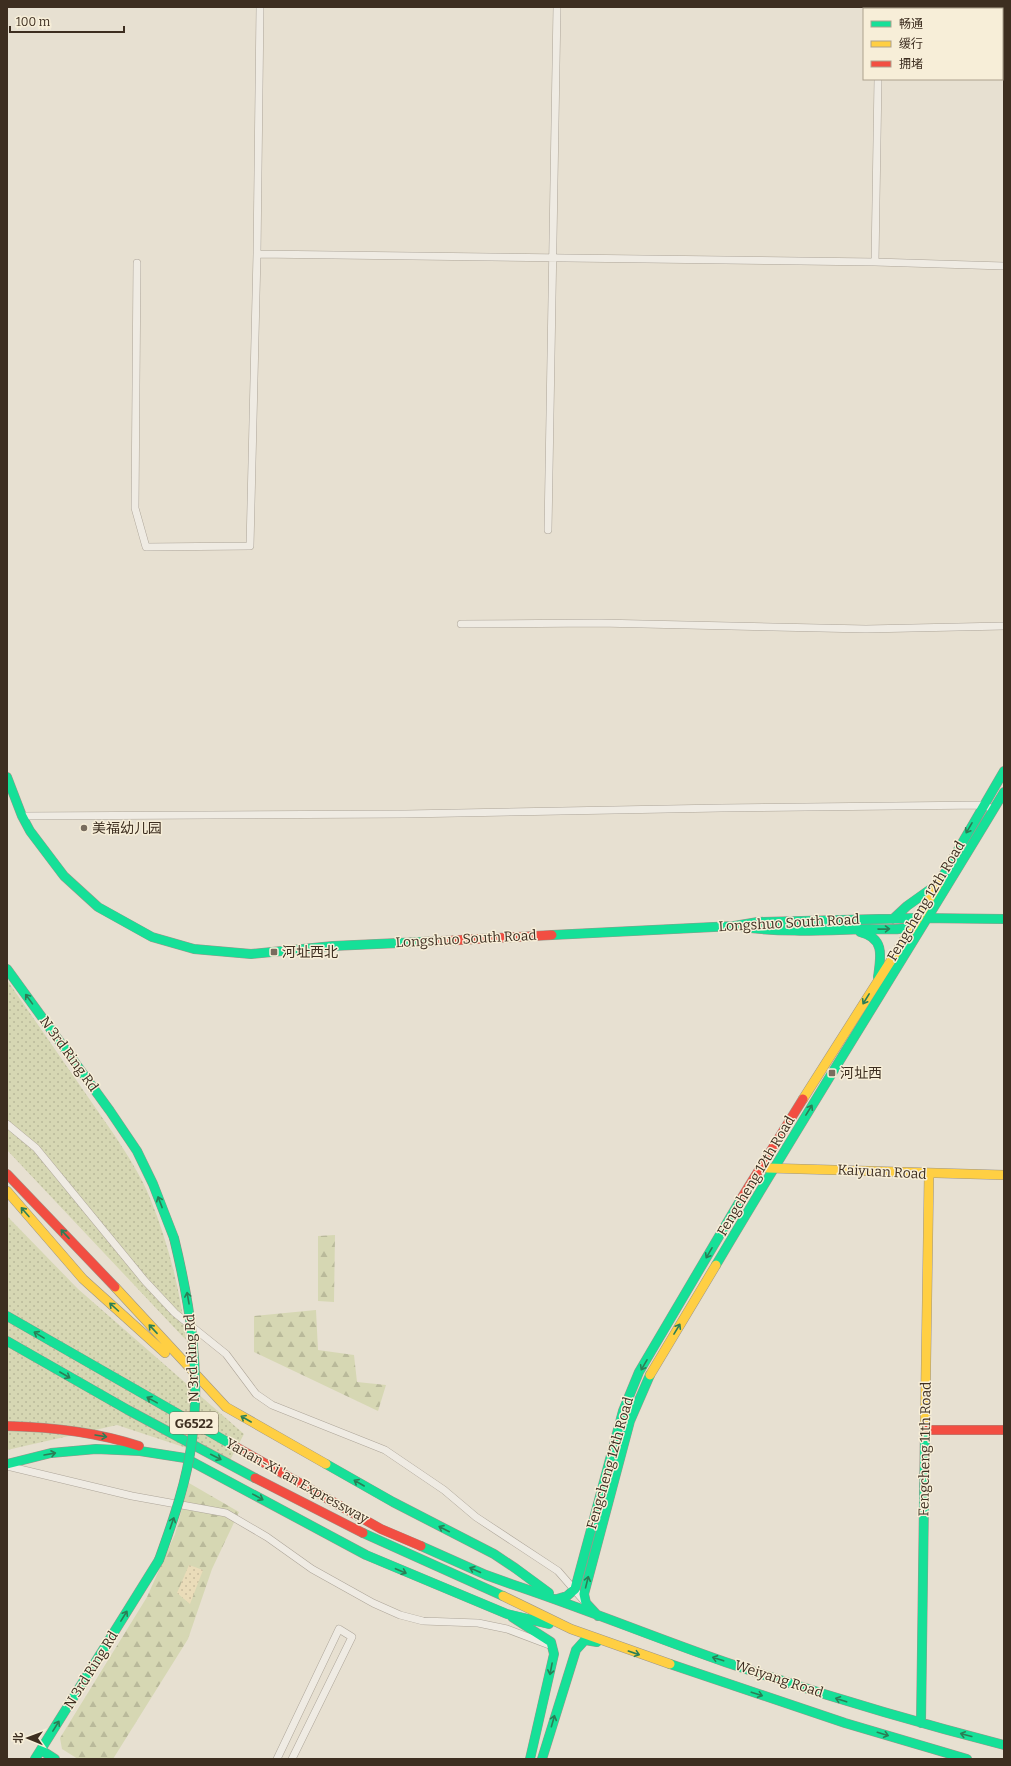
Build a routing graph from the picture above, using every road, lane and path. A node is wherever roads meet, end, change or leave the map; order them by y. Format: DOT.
graph roads {
  1 [pos="260,7"];
  2 [pos="557,7"];
  3 [pos="878,80"];
  4 [pos="257,254"];
  5 [pos="552,258"];
  6 [pos="137,262"];
  7 [pos="875,262"];
  8 [pos="1004,266"];
  9 [pos="548,530"];
  10 [pos="461,624"];
  11 [pos="1004,626"];
  12 [pos="1004,771"];
  13 [pos="7,777"];
  14 [pos="1004,792"];
  15 [pos="983,805"];
  16 [pos="993,810"];
  17 [pos="22,816"];
  18 [pos="937,885"];
  19 [pos="1004,918"];
  20 [pos="892,919"];
  21 [pos="923,919"];
  22 [pos="734,926"];
  23 [pos="911,928"];
  24 [pos="855,930"];
  25 [pos="7,969"];
  26 [pos="877,982"];
  27 [pos="7,1124"];
  28 [pos="759,1168"];
  29 [pos="773,1168"];
  30 [pos="7,1174"];
  31 [pos="929,1174"];
  32 [pos="1004,1175"];
  33 [pos="7,1191"];
  34 [pos="7,1316"];
  35 [pos="7,1341"];
  36 [pos="226,1407"];
  37 [pos="7,1426"];
  38 [pos="925,1430"];
  39 [pos="1004,1430"];
  40 [pos="154,1451"];
  41 [pos="9,1464"];
  42 [pos="575,1589"];
  43 [pos="557,1599"];
  44 [pos="586,1603"];
  45 [pos="506,1614"];
  46 [pos="598,1616"];
  47 [pos="571,1629"];
  48 [pos="613,1645"];
  49 [pos="552,1646"];
  50 [pos="921,1723"];
  51 [pos="1004,1745"];
  52 [pos="41,1750"];
  53 [pos="35,1759"];
  54 [pos="55,1759"];
  55 [pos="277,1759"];
  56 [pos="292,1759"];
  57 [pos="530,1759"];
  58 [pos="542,1759"];
  59 [pos="967,1759"];
  1 -- 4 [label="street"];
  2 -- 5 [label="street"];
  3 -- 7 [label="street"];
  4 -- 5 [label="street"];
  4 -- 6 [label="street"];
  5 -- 7 [label="street"];
  5 -- 9 [label="street"];
  7 -- 8 [label="street"];
  10 -- 11 [label="street"];
  12 -- 15 [label="main road, Fengcheng 12th Road"];
  13 -- 17 [label="main road, Longshuo South Road"];
  14 -- 16 [label="main road, Fengcheng 12th Road"];
  15 -- 16 [label="street"];
  15 -- 17 [label="street"];
  15 -- 18 [label="main road, Fengcheng 12th Road, one-way"];
  16 -- 21 [label="main road, Fengcheng 12th Road"];
  17 -- 22 [label="main road, Longshuo South Road"];
  18 -- 20 [label="main road"];
  18 -- 21 [label="main road, Fengcheng 12th Road"];
  19 -- 21 [label="main road, Longshuo South Road"];
  20 -- 21 [label="main road, Longshuo South Road"];
  20 -- 22 [label="main road, Longshuo South Road"];
  21 -- 23 [label="main road, Fengcheng 12th Road"];
  29 -- 21 [label="main road, Fengcheng 12th Road, one-way"];
  22 -- 24 [label="main road"];
  24 -- 23 [label="main road, one-way"];
  23 -- 26 [label="main road, Fengcheng 12th Road"];
  24 -- 26 [label="main road"];
  52 -- 25 [label="main road, N 3rd Ring Rd, one-way, bridge"];
  26 -- 28 [label="main road, Fengcheng 12th Road, one-way"];
  27 -- 42 [label="street"];
  28 -- 29 [label="main road, Kaiyuan Road"];
  28 -- 42 [label="main road, Fengcheng 12th Road, one-way"];
  29 -- 31 [label="main road, Kaiyuan Road"];
  44 -- 29 [label="main road, Fengcheng 12th Road, one-way"];
  36 -- 30 [label="main road, one-way"];
  31 -- 32 [label="main road, Kaiyuan Road"];
  31 -- 38 [label="main road, Fengcheng 11th Road"];
  36 -- 33 [label="main road, one-way"];
  43 -- 34 [label="main road, Yanan-Xi 'an Expressway / G6522, one-way"];
  35 -- 47 [label="main road, Yanan-Xi 'an Expressway / G6522, one-way"];
  43 -- 36 [label="main road, one-way"];
  37 -- 40 [label="main road, one-way"];
  38 -- 39 [label="main road"];
  38 -- 50 [label="main road, Fengcheng 11th Road"];
  41 -- 40 [label="main road, one-way"];
  40 -- 45 [label="main road, one-way"];
  41 -- 49 [label="street"];
  42 -- 43 [label="main road"];
  42 -- 44 [label="street"];
  43 -- 46 [label="main road, Weiyang Road"];
  44 -- 46 [label="main road"];
  45 -- 47 [label="main road"];
  45 -- 49 [label="main road"];
  50 -- 46 [label="main road, Weiyang Road, one-way"];
  47 -- 48 [label="main road, Weiyang Road"];
  58 -- 48 [label="main road, one-way"];
  48 -- 59 [label="main road, Weiyang Road, one-way"];
  49 -- 57 [label="main road, one-way"];
  51 -- 50 [label="main road, Weiyang Road, one-way"];
  52 -- 53 [label="main road, N 3rd Ring Rd"];
  52 -- 54 [label="main road"];
  55 -- 56 [label="street"];
}
